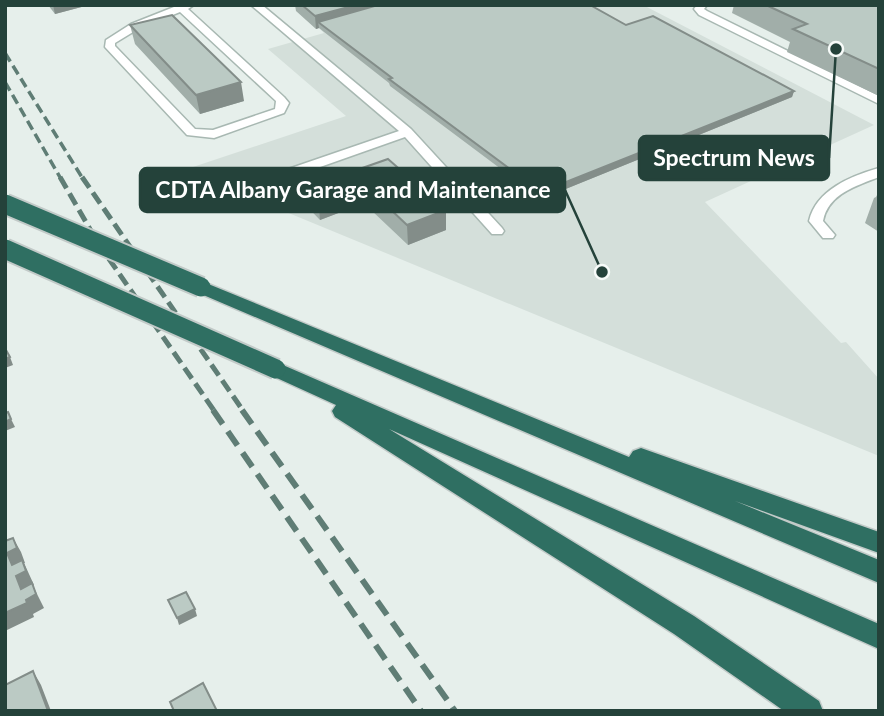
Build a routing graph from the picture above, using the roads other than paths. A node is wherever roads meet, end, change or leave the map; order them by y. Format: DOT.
graph roads {
  1 [pos="256,5"];
  2 [pos="702,5"];
  3 [pos="185,7"];
  4 [pos="879,101"];
  5 [pos="407,132"];
  6 [pos="879,172"];
  7 [pos="267,181"];
  8 [pos="5,204"];
  9 [pos="497,231"];
  10 [pos="828,235"];
  11 [pos="5,249"];
  12 [pos="389,366"];
  13 [pos="276,369"];
  14 [pos="879,543"];
  15 [pos="879,572"];
  16 [pos="879,637"];
  17 [pos="809,711"];
  1 -- 5 [label="lane"];
  2 -- 4 [label="lane"];
  3 -- 3 [label="lane"];
  5 -- 7 [label="lane"];
  5 -- 9 [label="lane"];
  6 -- 10 [label="lane"];
  8 -- 12 [label="highway, bridge"];
  11 -- 13 [label="highway, bridge"];
  12 -- 14 [label="highway"];
  12 -- 15 [label="highway"];
  13 -- 16 [label="highway"];
  13 -- 17 [label="highway"];
}
